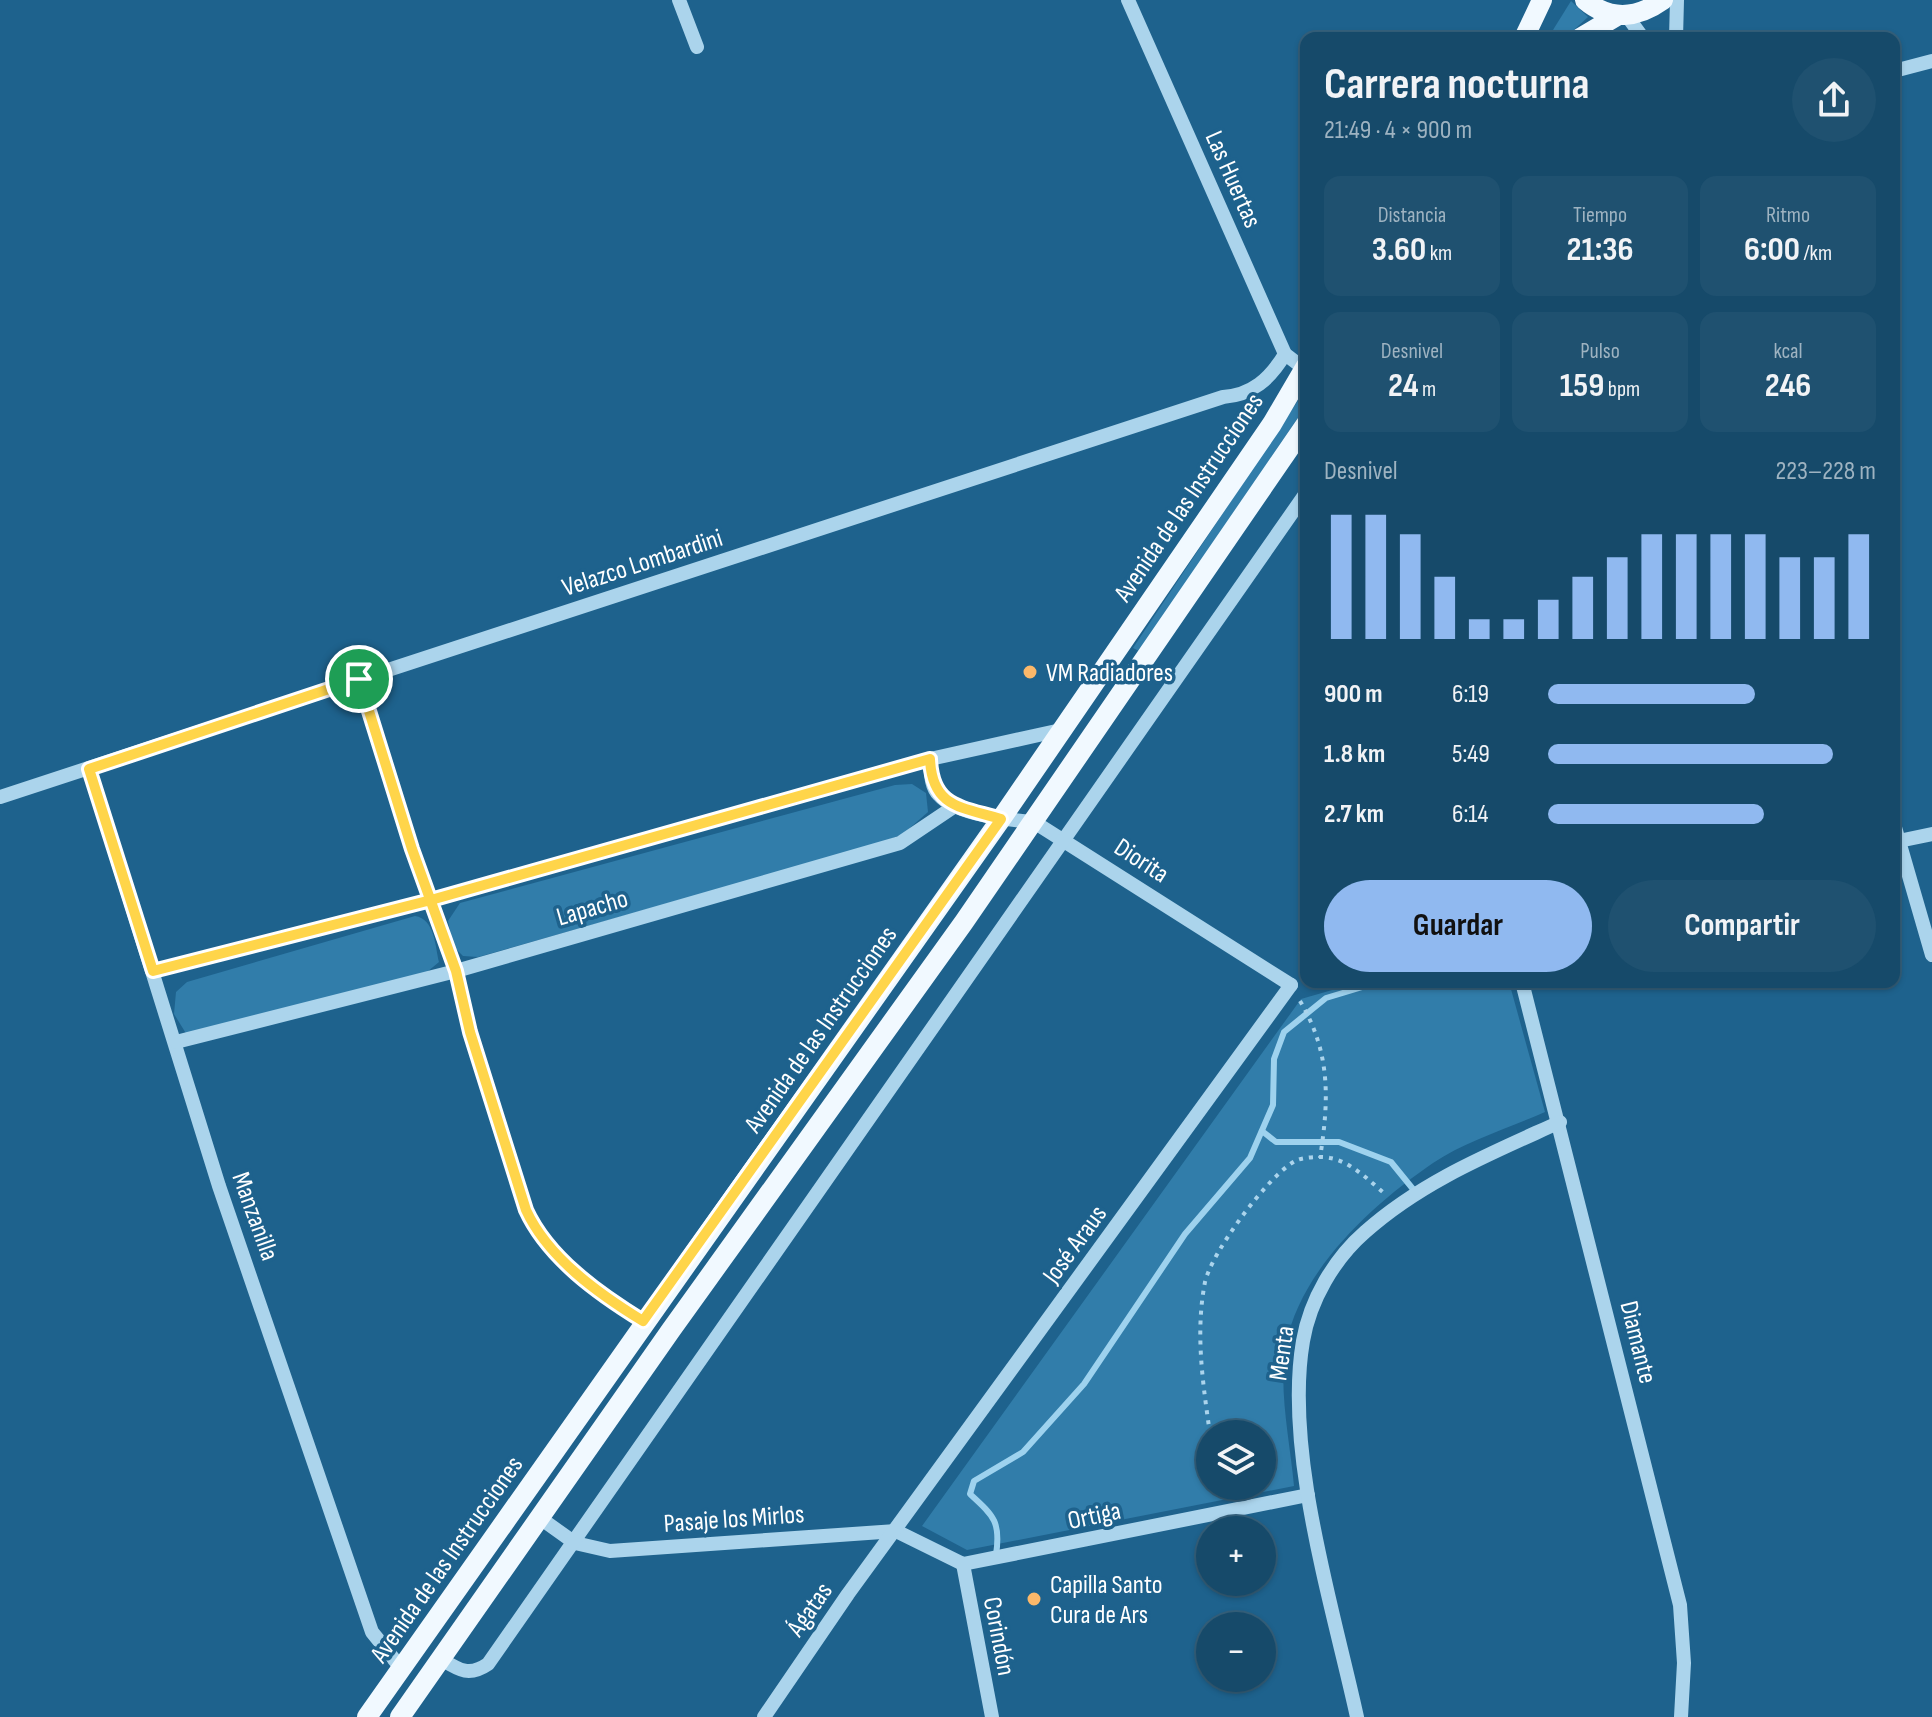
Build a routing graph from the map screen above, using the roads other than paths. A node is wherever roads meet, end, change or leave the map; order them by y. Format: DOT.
graph roads {
  1 [pos="679,0"];
  2 [pos="1128,0"];
  3 [pos="1542,0"];
  4 [pos="1585,0"];
  5 [pos="1663,0"];
  6 [pos="1677,0"];
  7 [pos="1622,16"];
  8 [pos="1527,32"];
  9 [pos="1591,32"];
  10 [pos="1637,32"];
  11 [pos="1676,32"];
  12 [pos="697,47"];
  13 [pos="1932,61"];
  14 [pos="1900,69"];
  15 [pos="1285,354"];
  16 [pos="1300,364"];
  17 [pos="1300,376"];
  18 [pos="1300,433"];
  19 [pos="1300,502"];
  20 [pos="359,679"];
  21 [pos="1061,730"];
  22 [pos="930,759"];
  23 [pos="89,769"];
  24 [pos="0,797"];
  25 [pos="955,806"];
  26 [pos="1001,819"];
  27 [pos="1034,822"];
  28 [pos="1932,834"];
  29 [pos="1066,839"];
  30 [pos="1900,840"];
  31 [pos="1900,854"];
  32 [pos="431,900"];
  33 [pos="1932,955"];
  34 [pos="153,971"];
  35 [pos="456,971"];
  36 [pos="1300,983"];
  37 [pos="1291,985"];
  38 [pos="1524,988"];
  39 [pos="176,1042"];
  40 [pos="1560,1122"];
  41 [pos="643,1321"];
  42 [pos="1308,1495"];
  43 [pos="540,1518"];
  44 [pos="896,1531"];
  45 [pos="575,1543"];
  46 [pos="963,1564"];
  47 [pos="441,1659"];
  48 [pos="401,1668"];
  49 [pos="367,1717"];
  50 [pos="400,1717"];
  51 [pos="764,1717"];
  52 [pos="992,1717"];
  53 [pos="1357,1717"];
  54 [pos="1681,1717"];
  1 -- 12 [label="street"];
  2 -- 15 [label="street, Las Huertas"];
  3 -- 8 [label="main road"];
  4 -- 7 [label="main road"];
  5 -- 7 [label="main road"];
  6 -- 11 [label="street"];
  7 -- 9 [label="main road"];
  7 -- 10 [label="street"];
  13 -- 14 [label="street"];
  15 -- 16 [label="street, Las Huertas"];
  15 -- 20 [label="street, Velazco Lombardini"];
  17 -- 21 [label="main road, Avenida de las Instrucciones"];
  18 -- 27 [label="main road, Avenida de las Instrucciones"];
  19 -- 29 [label="street, Avenida de las Instrucciones"];
  20 -- 23 [label="street, Velazco Lombardini"];
  20 -- 32 [label="street"];
  21 -- 22 [label="street, Lapacho"];
  21 -- 26 [label="main road, Avenida de las Instrucciones"];
  22 -- 25 [label="street"];
  22 -- 32 [label="street, Lapacho"];
  23 -- 24 [label="street, Velazco Lombardini"];
  23 -- 34 [label="street, Manzanilla"];
  25 -- 26 [label="street, Diorita"];
  25 -- 35 [label="street, Lapacho"];
  26 -- 27 [label="street, Diorita"];
  26 -- 41 [label="main road, Avenida de las Instrucciones"];
  27 -- 29 [label="street, Diorita"];
  27 -- 43 [label="main road, Avenida de las Instrucciones"];
  28 -- 30 [label="street"];
  29 -- 37 [label="street, Diorita"];
  29 -- 45 [label="street, Avenida de las Instrucciones"];
  31 -- 33 [label="street"];
  32 -- 34 [label="street, Lapacho"];
  32 -- 35 [label="street"];
  34 -- 39 [label="street, Manzanilla"];
  35 -- 39 [label="street, Lapacho"];
  35 -- 41 [label="street"];
  36 -- 37 [label="street"];
  37 -- 44 [label="street, José Araus"];
  38 -- 40 [label="street, Diamante"];
  39 -- 48 [label="street, Manzanilla"];
  40 -- 42 [label="street, Menta"];
  40 -- 54 [label="street, Diamante"];
  41 -- 48 [label="main road, Avenida de las Instrucciones"];
  42 -- 46 [label="street, Ortiga"];
  42 -- 53 [label="street, Menta"];
  43 -- 45 [label="street"];
  43 -- 47 [label="main road, Avenida de las Instrucciones"];
  44 -- 45 [label="street, Pasaje los Mirlos"];
  44 -- 46 [label="street"];
  44 -- 51 [label="street, Ágatas"];
  45 -- 47 [label="street, Avenida de las Instrucciones"];
  46 -- 52 [label="street, Corindón"];
  47 -- 50 [label="main road, Avenida de las Instrucciones"];
  48 -- 49 [label="main road, Avenida de las Instrucciones"];
}
